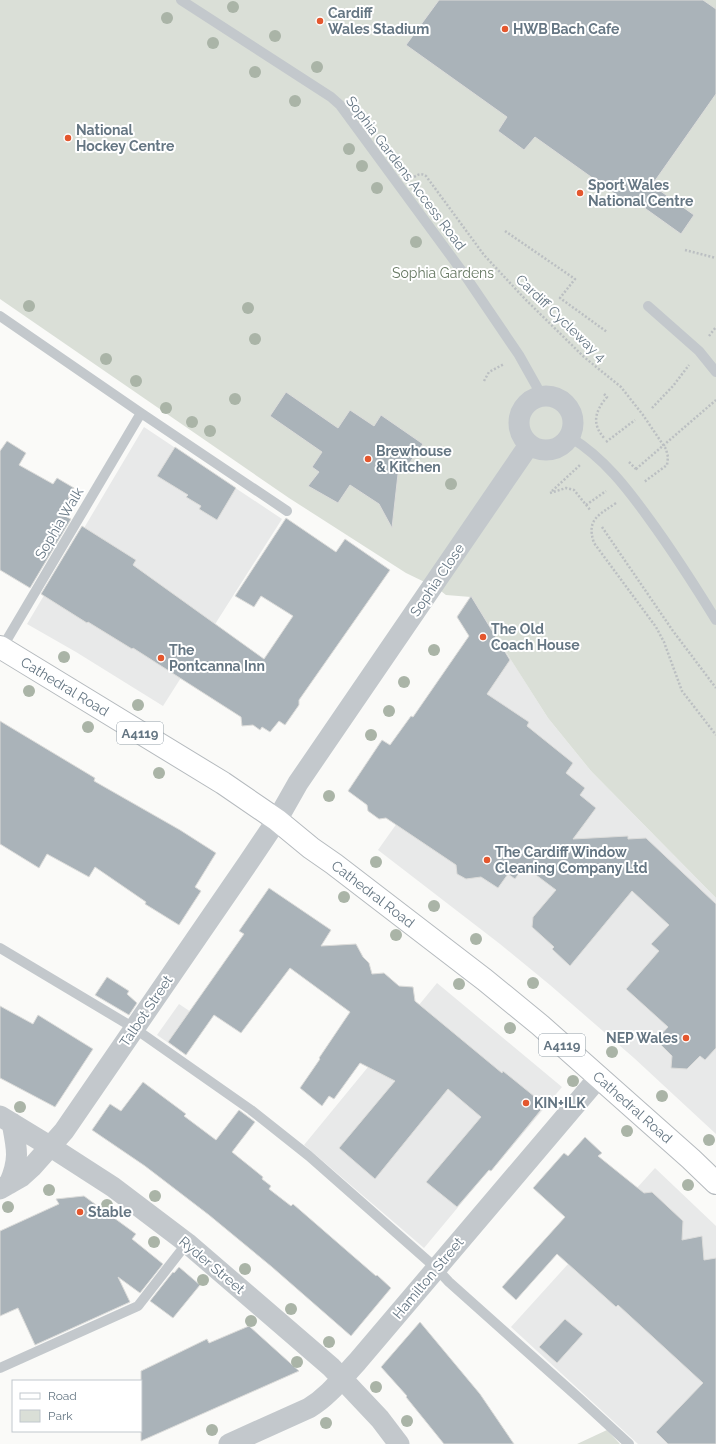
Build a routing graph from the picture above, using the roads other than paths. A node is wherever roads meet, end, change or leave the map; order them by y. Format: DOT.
graph roads {
  1 [pos="181,0"];
  2 [pos="648,306"];
  3 [pos="0,316"];
  4 [pos="716,372"];
  5 [pos="542,396"];
  6 [pos="141,413"];
  7 [pos="570,437"];
  8 [pos="529,444"];
  9 [pos="287,511"];
  10 [pos="716,620"];
  11 [pos="1,647"];
  12 [pos="277,820"];
  13 [pos="0,948"];
  14 [pos="134,1028"];
  15 [pos="599,1077"];
  16 [pos="6,1120"];
  17 [pos="51,1147"];
  18 [pos="716,1183"];
  19 [pos="4,1187"];
  20 [pos="187,1243"];
  21 [pos="436,1268"];
  22 [pos="0,1368"];
  23 [pos="342,1379"];
  24 [pos="229,1444"];
  25 [pos="399,1444"];
  26 [pos="629,1444"];
  1 -- 5 [label="lane, Sophia Gardens Access Road"];
  2 -- 4 [label="lane"];
  3 -- 6 [label="lane"];
  5 -- 7 [label="street"];
  5 -- 8 [label="street"];
  6 -- 9 [label="lane"];
  6 -- 11 [label="lane, Sophia Walk"];
  7 -- 8 [label="street"];
  7 -- 10 [label="lane"];
  8 -- 12 [label="street, Sophia Close"];
  11 -- 12 [label="main road, Cathedral Road / A4119"];
  12 -- 14 [label="street, Talbot Street"];
  12 -- 15 [label="main road, Cathedral Road / A4119"];
  13 -- 14 [label="lane"];
  14 -- 17 [label="street, Talbot Street"];
  14 -- 21 [label="lane"];
  15 -- 18 [label="main road, Cathedral Road / A4119"];
  15 -- 21 [label="street, Hamilton Street"];
  16 -- 17 [label="street, Ryder Street"];
  16 -- 19 [label="street"];
  17 -- 19 [label="street, Talbot Street"];
  17 -- 20 [label="street, Ryder Street"];
  20 -- 22 [label="lane"];
  20 -- 23 [label="street, Ryder Street"];
  21 -- 23 [label="street, Hamilton Street"];
  21 -- 26 [label="lane"];
  23 -- 24 [label="street, Hamilton Street"];
  23 -- 25 [label="street, Ryder Street"];
}
